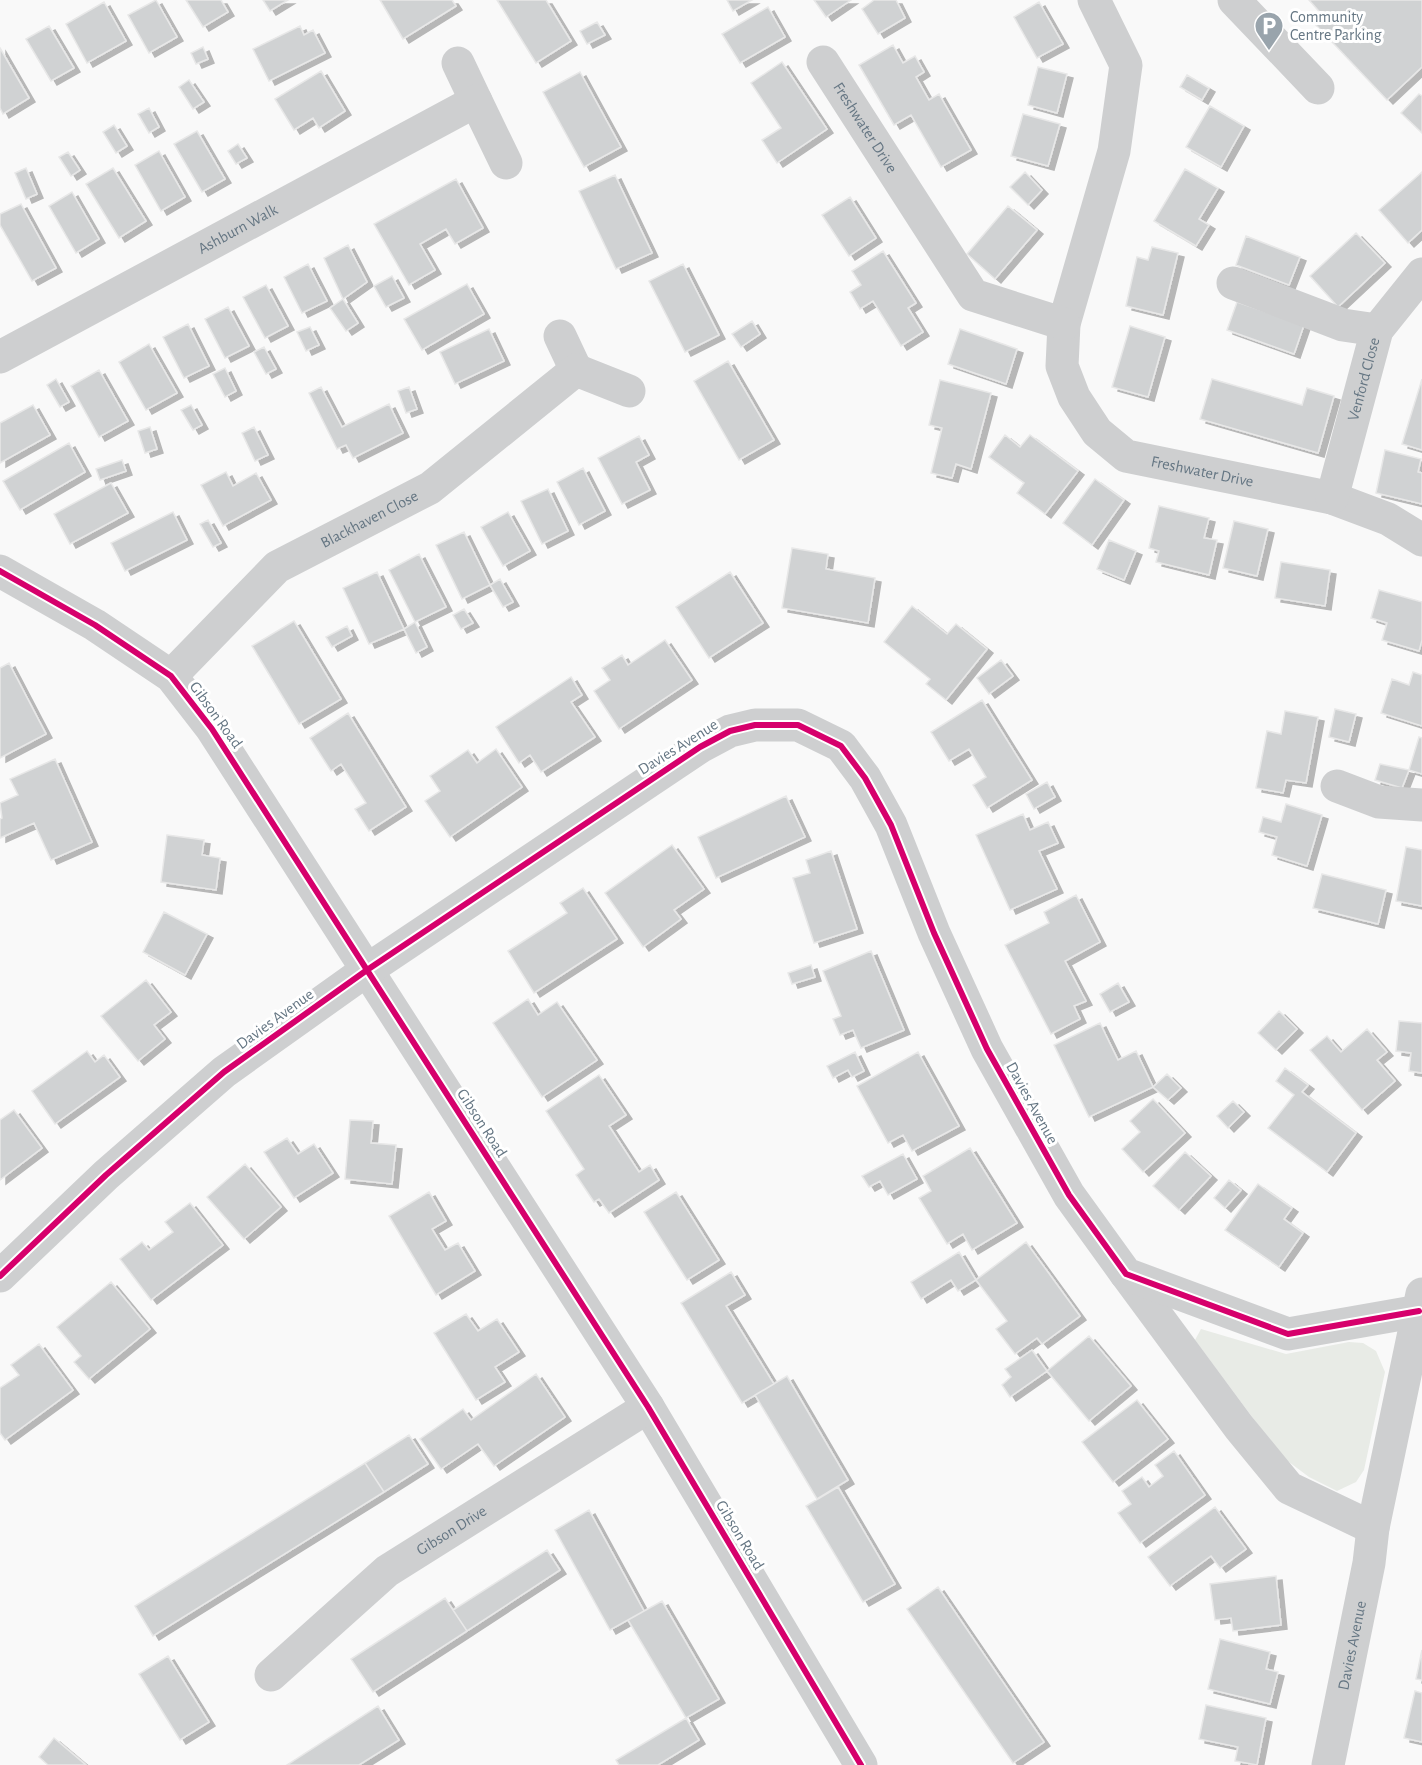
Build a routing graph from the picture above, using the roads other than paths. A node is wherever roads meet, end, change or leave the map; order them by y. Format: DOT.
graph roads {
  1 [pos="1094,0"];
  2 [pos="1234,0"];
  3 [pos="823,62"];
  4 [pos="458,63"];
  5 [pos="1318,88"];
  6 [pos="476,101"];
  7 [pos="506,164"];
  8 [pos="1422,274"];
  9 [pos="1233,283"];
  10 [pos="1064,324"];
  11 [pos="1377,330"];
  12 [pos="560,336"];
  13 [pos="0,357"];
  14 [pos="576,370"];
  15 [pos="629,391"];
  16 [pos="1332,498"];
  17 [pos="1422,540"];
  18 [pos="0,571"];
  19 [pos="171,676"];
  20 [pos="1337,786"];
  21 [pos="1422,805"];
  22 [pos="367,970"];
  23 [pos="1126,1274"];
  24 [pos="0,1276"];
  25 [pos="1421,1303"];
  26 [pos="648,1407"];
  27 [pos="1372,1528"];
  28 [pos="271,1675"];
  29 [pos="861,1765"];
  30 [pos="1328,1765"];
  1 -- 10 [label="street, Freshwater Drive"];
  2 -- 5 [label="street"];
  3 -- 10 [label="street, Freshwater Drive"];
  4 -- 6 [label="street"];
  6 -- 7 [label="street"];
  6 -- 13 [label="street, Ashburn Walk"];
  8 -- 11 [label="street, Venford Close"];
  9 -- 11 [label="street"];
  10 -- 16 [label="street, Freshwater Drive"];
  11 -- 16 [label="street, Venford Close"];
  12 -- 14 [label="street"];
  14 -- 15 [label="street"];
  14 -- 19 [label="street, Blackhaven Close"];
  16 -- 17 [label="street, Freshwater Drive"];
  18 -- 19 [label="street, Gibson Road"];
  19 -- 22 [label="street, Gibson Road"];
  20 -- 21 [label="street"];
  22 -- 23 [label="street, Davies Avenue"];
  22 -- 24 [label="street, Davies Avenue"];
  22 -- 26 [label="street, Gibson Road"];
  23 -- 25 [label="street, Davies Avenue"];
  23 -- 27 [label="street, Davies Avenue"];
  25 -- 27 [label="street, Davies Avenue"];
  26 -- 28 [label="street, Gibson Drive"];
  26 -- 29 [label="street, Gibson Road"];
  27 -- 30 [label="street, Davies Avenue"];
}
